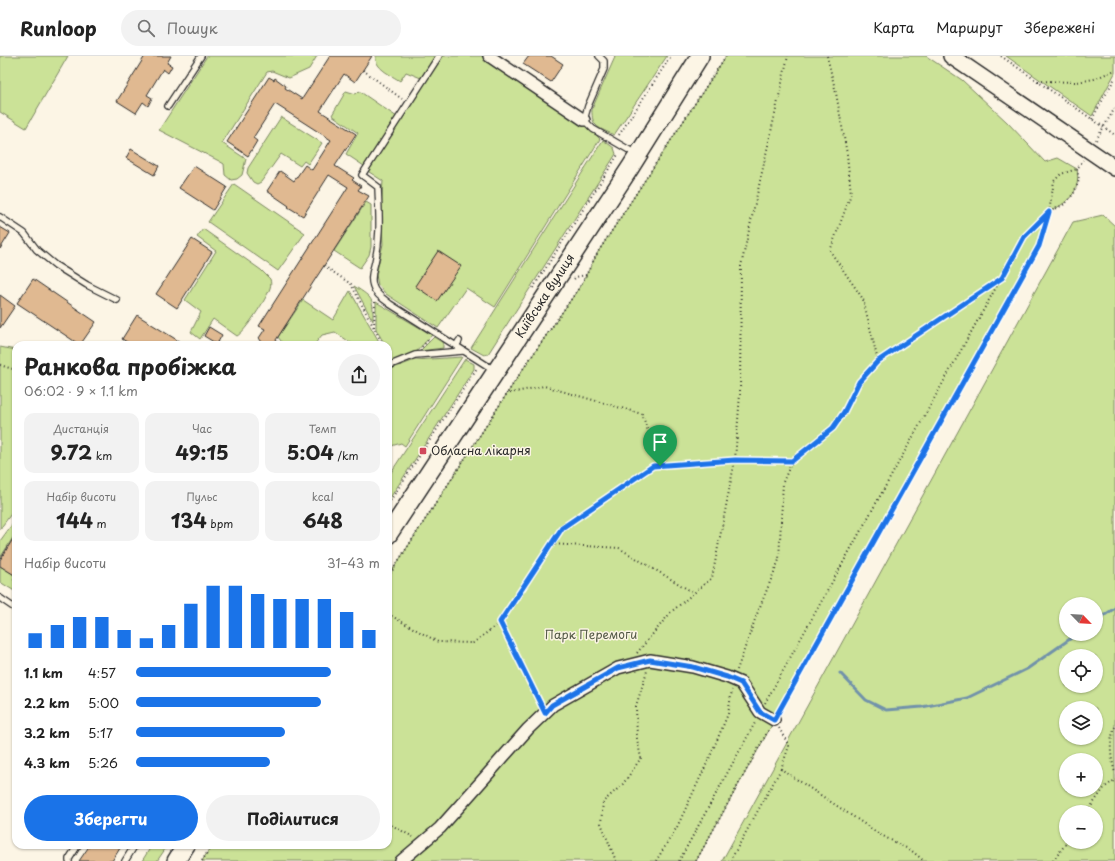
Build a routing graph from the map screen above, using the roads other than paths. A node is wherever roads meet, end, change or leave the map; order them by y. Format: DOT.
graph roads {
  1 [pos="201,56"];
  2 [pos="439,56"];
  3 [pos="489,56"];
  4 [pos="599,56"];
  5 [pos="700,56"];
  6 [pos="951,56"];
  7 [pos="168,106"];
  8 [pos="584,120"];
  9 [pos="638,155"];
  10 [pos="1115,168"];
  11 [pos="0,217"];
  12 [pos="117,300"];
  13 [pos="464,351"];
  14 [pos="392,364"];
  15 [pos="490,367"];
  16 [pos="392,528"];
  17 [pos="0,598"];
  18 [pos="12,606"];
  19 [pos="774,720"];
  20 [pos="75,849"];
  21 [pos="132,849"];
  22 [pos="184,849"];
  23 [pos="69,861"];
  24 [pos="125,861"];
  25 [pos="176,861"];
  26 [pos="401,861"];
  1 -- 7 [label="lane"];
  2 -- 13 [label="lane"];
  3 -- 8 [label="street"];
  4 -- 8 [label="lane"];
  5 -- 9 [label="main road, Київська вулиця"];
  6 -- 10 [label="main road"];
  8 -- 9 [label="lane"];
  9 -- 15 [label="main road, Київська вулиця"];
  11 -- 12 [label="lane"];
  13 -- 14 [label="lane"];
  13 -- 15 [label="lane"];
  15 -- 16 [label="main road, Київська вулиця"];
  17 -- 18 [label="lane"];
  19 -- 26 [label="street"];
  20 -- 23 [label="lane"];
  21 -- 24 [label="lane"];
  22 -- 25 [label="main road"];
}
